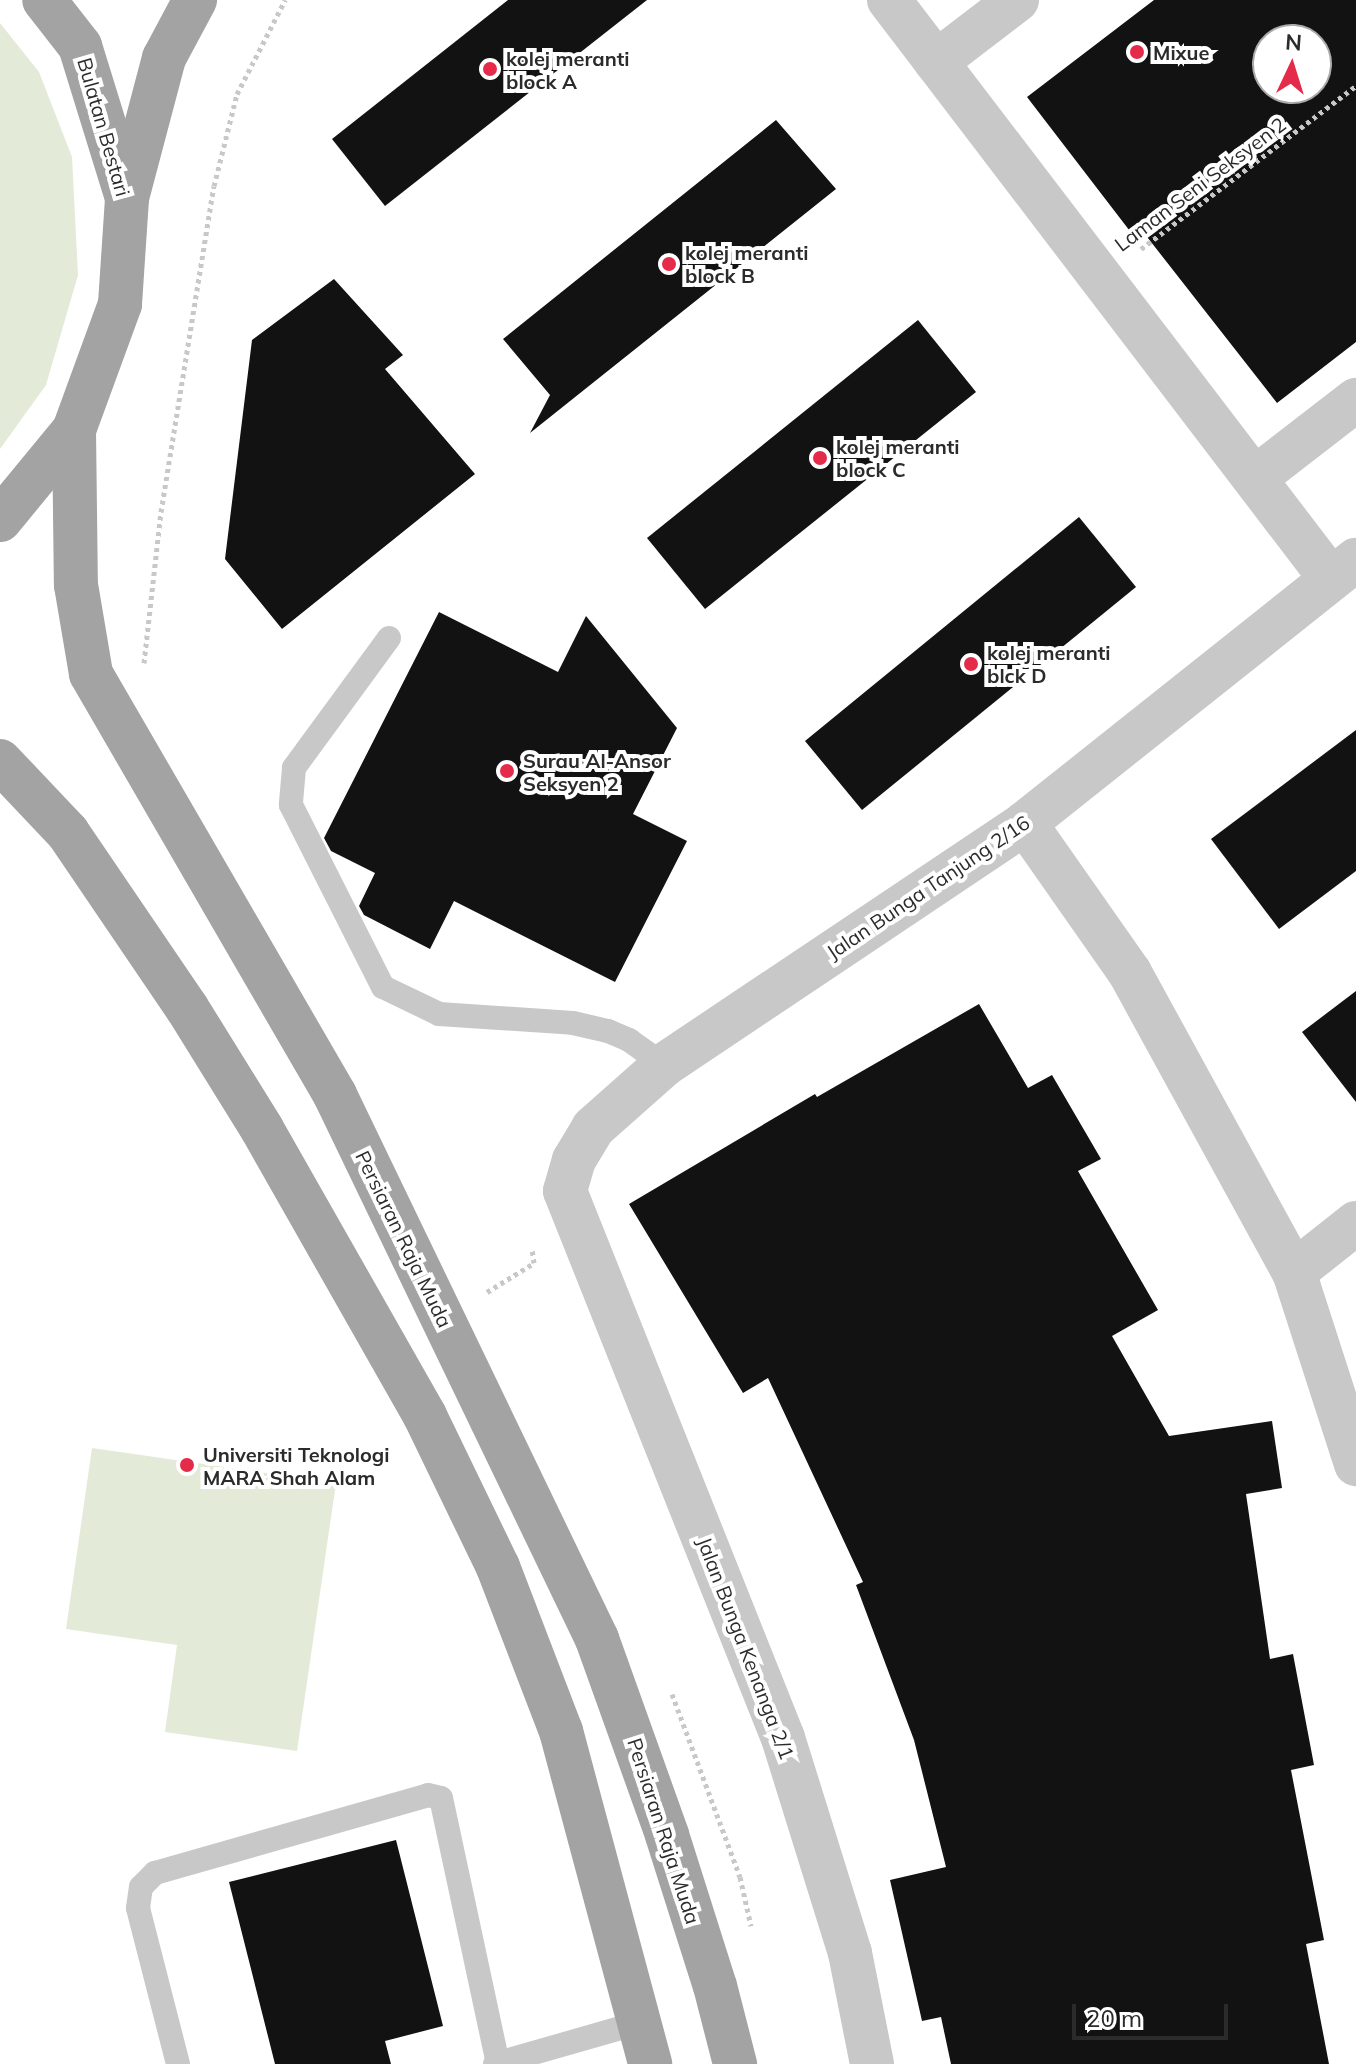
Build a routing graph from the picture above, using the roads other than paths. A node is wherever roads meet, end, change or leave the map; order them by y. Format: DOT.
graph roads {
  1 [pos="44,0"];
  2 [pos="195,0"];
  3 [pos="889,0"];
  4 [pos="1017,0"];
  5 [pos="936,62"];
  6 [pos="127,198"];
  7 [pos="1356,400"];
  8 [pos="74,430"];
  9 [pos="1255,478"];
  10 [pos="0,520"];
  11 [pos="1344,569"];
  12 [pos="389,638"];
  13 [pos="0,761"];
  14 [pos="1025,823"];
  15 [pos="664,1065"];
  16 [pos="1356,1223"];
  17 [pos="585,1244"];
  18 [pos="1294,1272"];
  19 [pos="1356,1464"];
  20 [pos="641,2022"];
  21 [pos="178,2064"];
  22 [pos="496,2064"];
  23 [pos="650,2064"];
  24 [pos="735,2064"];
  25 [pos="872,2064"];
  1 -- 6 [label="main road, Bulatan Bestari"];
  2 -- 6 [label="main road"];
  3 -- 5 [label="street"];
  4 -- 5 [label="street"];
  5 -- 9 [label="street"];
  6 -- 8 [label="main road, Bulatan Bestari"];
  7 -- 9 [label="street"];
  8 -- 10 [label="main road, Bulatan Bestari"];
  8 -- 24 [label="main road, Persiaran Raja Muda"];
  9 -- 11 [label="street"];
  11 -- 14 [label="street, Jalan Bunga Tanjung 2/16"];
  12 -- 15 [label="lane"];
  13 -- 20 [label="main road"];
  14 -- 15 [label="street, Jalan Bunga Tanjung 2/16"];
  14 -- 18 [label="street"];
  15 -- 17 [label="street, Jalan Bunga Tanjung 2/16"];
  16 -- 18 [label="street"];
  17 -- 25 [label="street, Jalan Bunga Kenanga 2/1"];
  18 -- 19 [label="street"];
  20 -- 22 [label="lane"];
  20 -- 23 [label="main road"];
  21 -- 22 [label="lane"];
}
